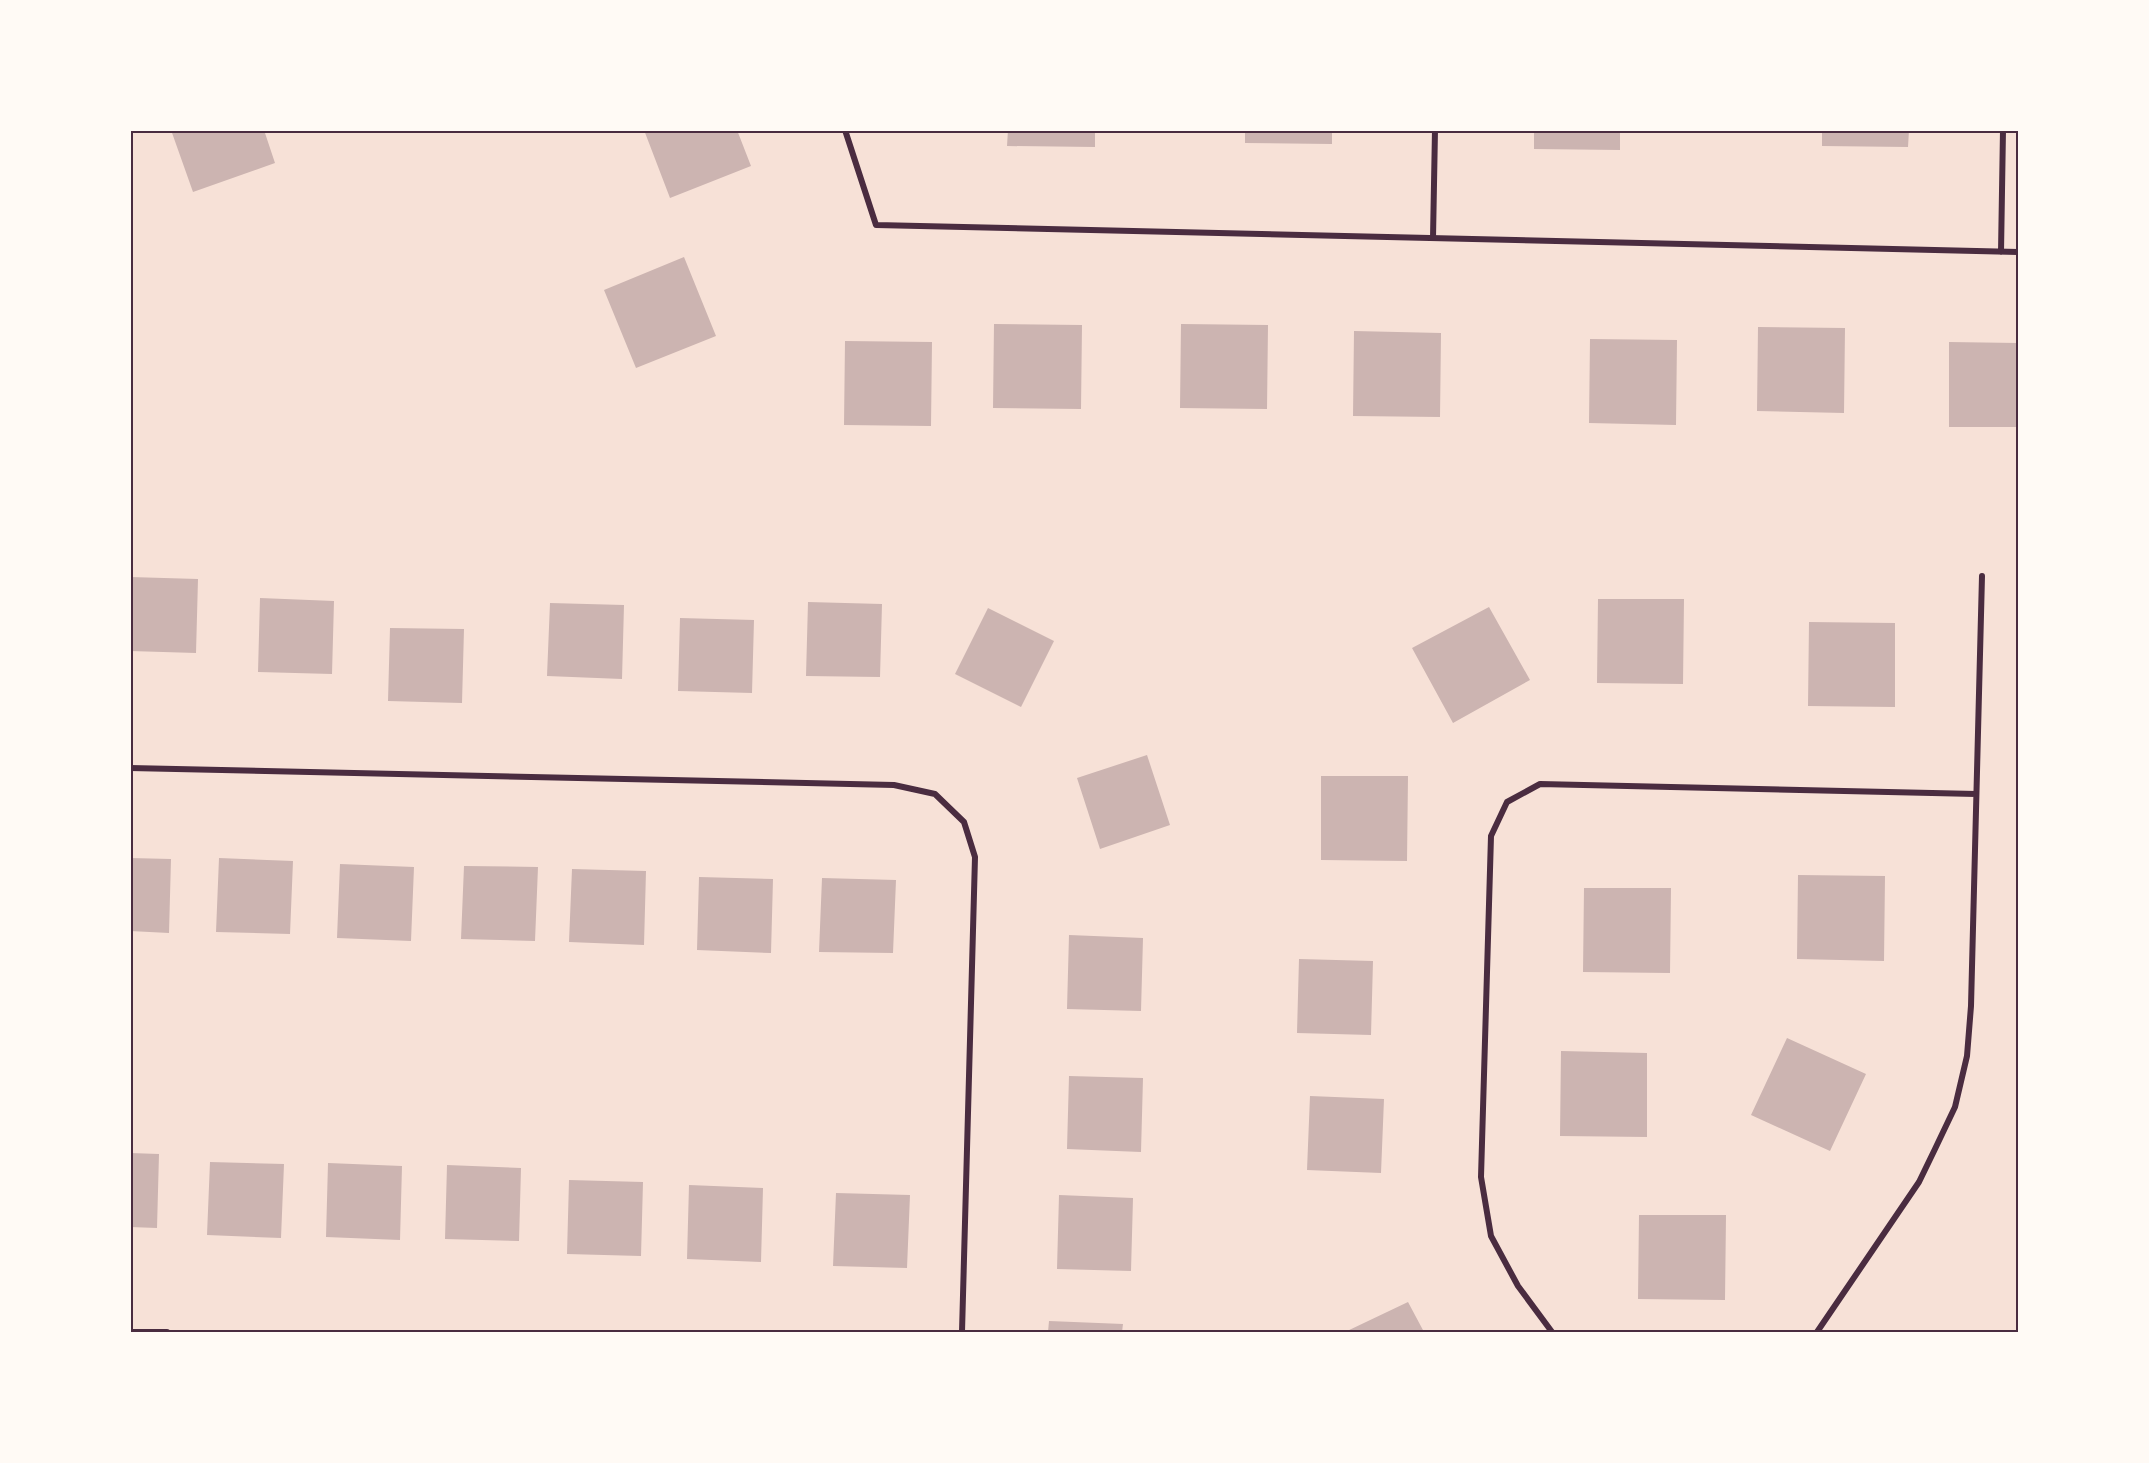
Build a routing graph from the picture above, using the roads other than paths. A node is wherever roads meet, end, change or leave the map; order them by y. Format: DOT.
graph roads {
  1 [pos="845,130"];
  2 [pos="1435,130"];
  3 [pos="2003,130"];
  4 [pos="1433,238"];
  5 [pos="2001,252"];
  6 [pos="2019,252"];
  7 [pos="1982,576"];
  8 [pos="130,768"];
  9 [pos="1976,794"];
  10 [pos="130,1332"];
  11 [pos="167,1332"];
  12 [pos="962,1332"];
  13 [pos="1552,1332"];
  14 [pos="1816,1332"];
  1 -- 4 [label="street"];
  2 -- 4 [label="street"];
  3 -- 5 [label="street"];
  4 -- 5 [label="street"];
  5 -- 6 [label="street"];
  7 -- 9 [label="street"];
  8 -- 12 [label="street"];
  9 -- 13 [label="street"];
  9 -- 14 [label="street"];
  10 -- 11 [label="street"];
}
